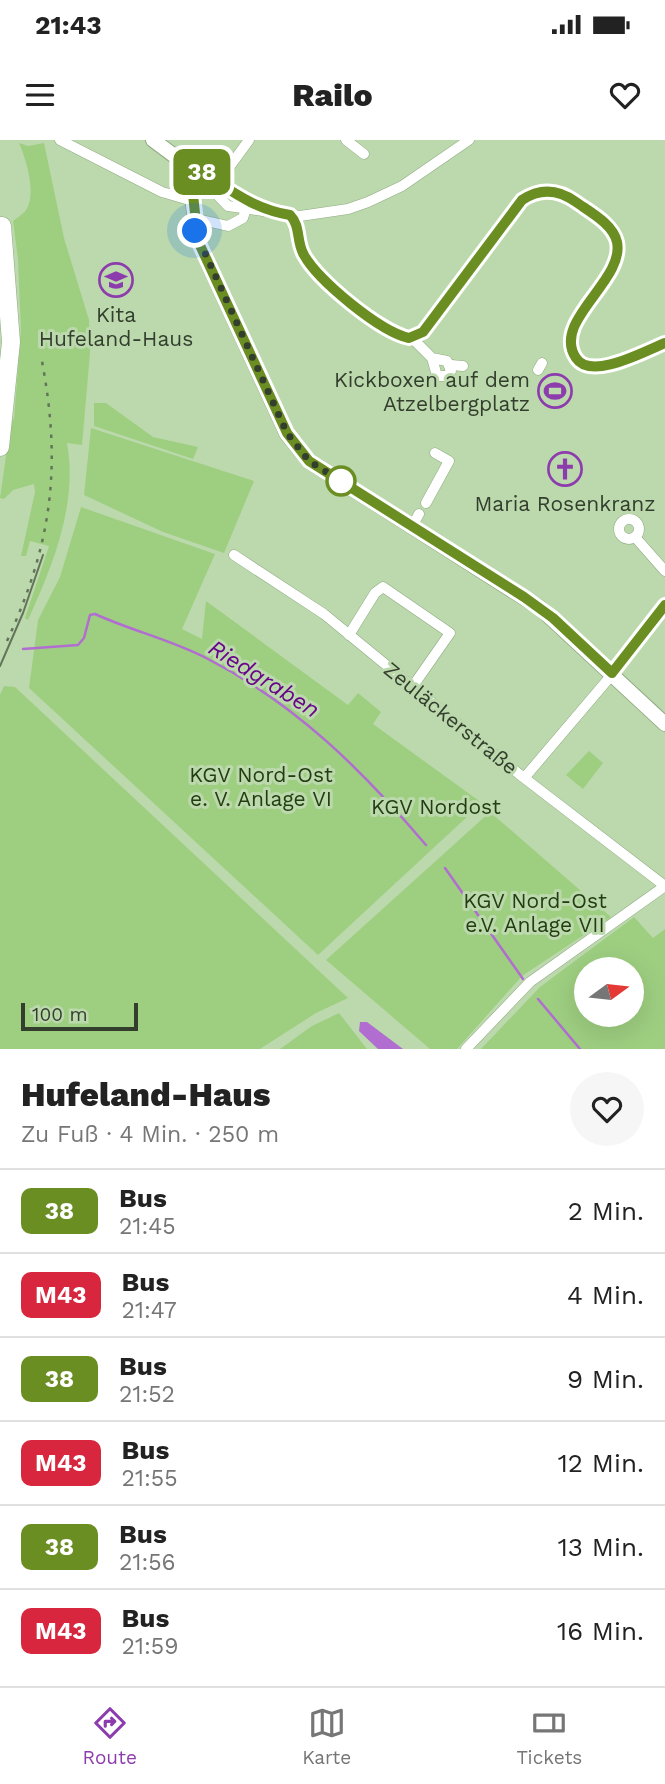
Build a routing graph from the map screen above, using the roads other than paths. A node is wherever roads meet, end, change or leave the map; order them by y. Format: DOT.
graph roads {
  1 [pos="61,140"];
  2 [pos="153,140"];
  3 [pos="248,140"];
  4 [pos="346,140"];
  5 [pos="469,140"];
  6 [pos="364,154"];
  7 [pos="186,163"];
  8 [pos="205,181"];
  9 [pos="219,181"];
  10 [pos="192,195"];
  11 [pos="247,206"];
  12 [pos="290,215"];
  13 [pos="193,218"];
  14 [pos="2,226"];
  15 [pos="0,299"];
  16 [pos="412,338"];
  17 [pos="665,343"];
  18 [pos="432,358"];
  19 [pos="0,362"];
  20 [pos="451,365"];
  21 [pos="463,366"];
  22 [pos="0,446"];
  23 [pos="435,453"];
  24 [pos="426,503"];
  25 [pos="635,537"];
  26 [pos="234,555"];
  27 [pos="665,570"];
  28 [pos="665,605"];
  29 [pos="349,635"];
  30 [pos="612,673"];
  31 [pos="413,686"];
  32 [pos="665,724"];
  33 [pos="525,778"];
  34 [pos="665,886"];
  35 [pos="466,1049"];
  1 -- 10 [label="street"];
  2 -- 7 [label="main road"];
  3 -- 9 [label="street"];
  4 -- 6 [label="street"];
  5 -- 12 [label="street"];
  7 -- 8 [label="street"];
  7 -- 9 [label="street"];
  7 -- 10 [label="main road"];
  8 -- 9 [label="street"];
  8 -- 10 [label="street"];
  8 -- 11 [label="street"];
  9 -- 11 [label="street"];
  10 -- 13 [label="main road"];
  11 -- 12 [label="street"];
  11 -- 13 [label="street"];
  12 -- 16 [label="street"];
  13 -- 30 [label="main road"];
  14 -- 22 [label="highway"];
  15 -- 19 [label="highway"];
  16 -- 17 [label="street"];
  16 -- 18 [label="street"];
  18 -- 20 [label="street"];
  18 -- 20 [label="street"];
  20 -- 21 [label="street"];
  23 -- 24 [label="street"];
  25 -- 27 [label="street"];
  26 -- 29 [label="street, Zeuläckerstraße"];
  28 -- 30 [label="street"];
  29 -- 31 [label="street, Zeuläckerstraße"];
  29 -- 31 [label="street"];
  30 -- 32 [label="main road"];
  30 -- 33 [label="street"];
  31 -- 33 [label="street, Zeuläckerstraße"];
  33 -- 34 [label="street, Zeuläckerstraße"];
  34 -- 35 [label="street"];
}
